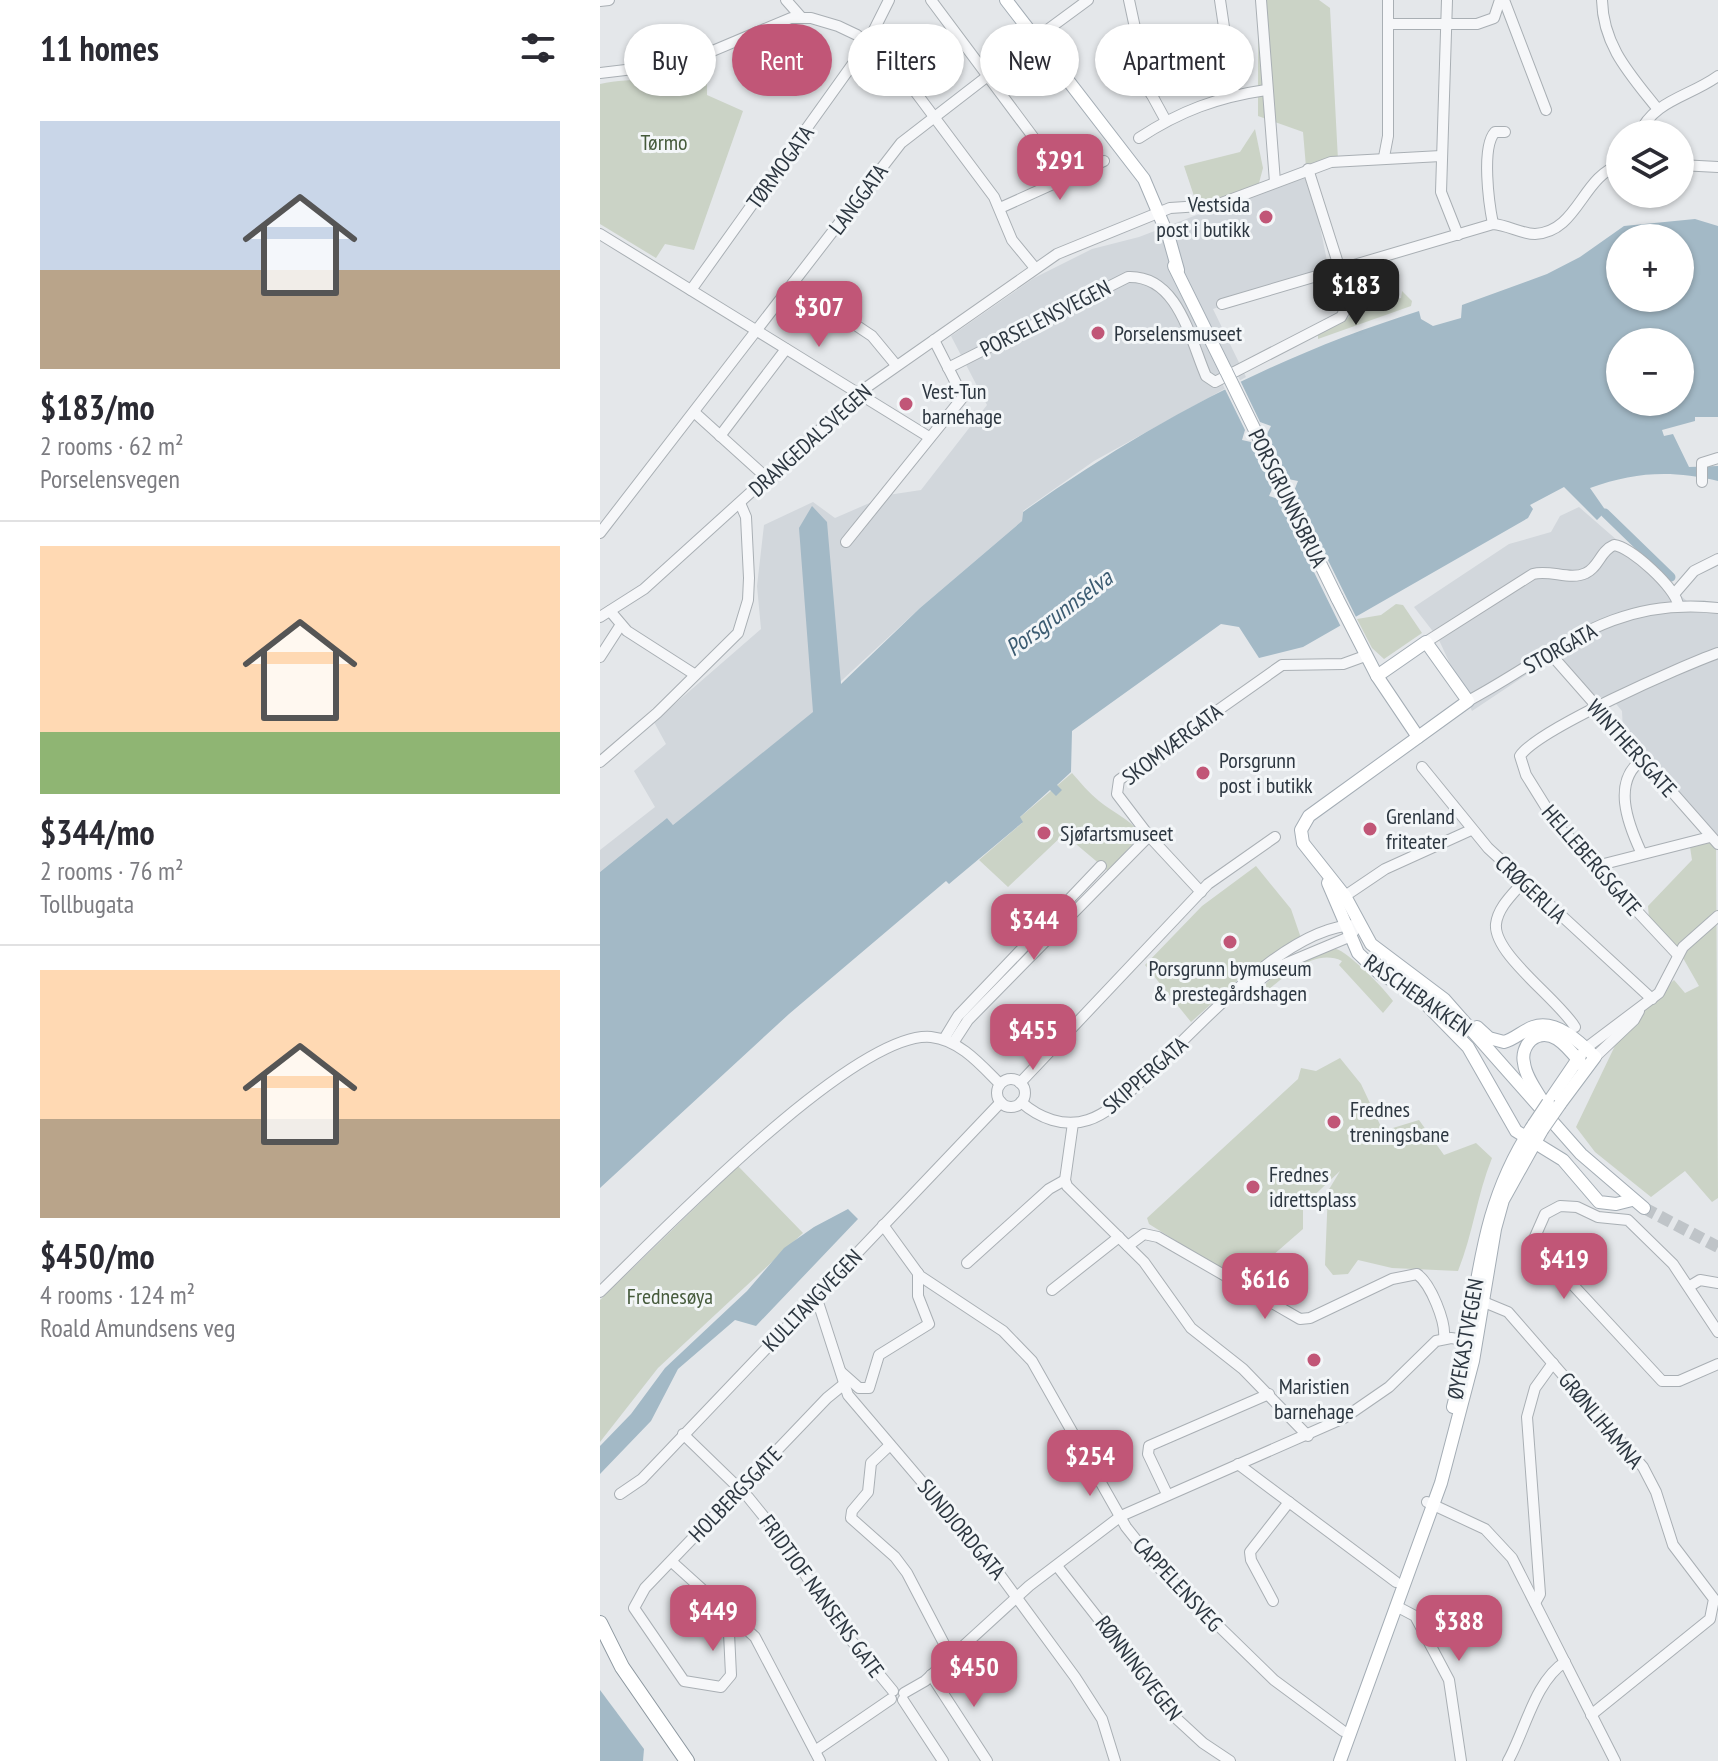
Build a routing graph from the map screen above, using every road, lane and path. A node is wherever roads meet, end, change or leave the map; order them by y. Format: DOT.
graph roads {
  1 [pos="609,0"];
  2 [pos="786,0"];
  3 [pos="889,0"];
  4 [pos="931,0"];
  5 [pos="1006,0"];
  6 [pos="1088,0"];
  7 [pos="1129,0"];
  8 [pos="1220,0"];
  9 [pos="1261,0"];
  10 [pos="1388,0"];
  11 [pos="1447,0"];
  12 [pos="1502,0"];
  13 [pos="1602,0"];
  14 [pos="600,1"];
  15 [pos="801,17"];
  16 [pos="877,24"];
  17 [pos="1024,24"];
  18 [pos="1055,24"];
  19 [pos="1135,24"];
  20 [pos="1223,24"];
  21 [pos="1388,24"];
  22 [pos="1446,24"];
  23 [pos="848,32"];
  24 [pos="980,63"];
  25 [pos="848,71"];
  26 [pos="600,73"];
  27 [pos="1718,76"];
  28 [pos="980,82"];
  29 [pos="1266,90"];
  30 [pos="1254,92"];
  31 [pos="919,96"];
  32 [pos="1004,96"];
  33 [pos="1078,96"];
  34 [pos="1152,96"];
  35 [pos="1231,96"];
  36 [pos="1656,107"];
  37 [pos="1546,110"];
  38 [pos="934,116"];
  39 [pos="1648,120"];
  40 [pos="1166,121"];
  41 [pos="1505,132"];
  42 [pos="1139,138"];
  43 [pos="1441,156"];
  44 [pos="1384,157"];
  45 [pos="1104,161"];
  46 [pos="1694,166"];
  47 [pos="1718,167"];
  48 [pos="1308,169"];
  49 [pos="1606,170"];
  50 [pos="1066,181"];
  51 [pos="1275,182"];
  52 [pos="1000,208"];
  53 [pos="1155,213"];
  54 [pos="1493,224"];
  55 [pos="600,234"];
  56 [pos="1458,235"];
  57 [pos="1035,268"];
  58 [pos="1341,270"];
  59 [pos="793,283"];
  60 [pos="691,290"];
  61 [pos="1222,304"];
  62 [pos="756,330"];
  63 [pos="934,340"];
  64 [pos="786,349"];
  65 [pos="896,365"];
  66 [pos="948,368"];
  67 [pos="859,394"];
  68 [pos="694,412"];
  69 [pos="720,436"];
  70 [pos="929,437"];
  71 [pos="1718,458"];
  72 [pos="767,478"];
  73 [pos="1702,482"];
  74 [pos="740,503"];
  75 [pos="600,533"];
  76 [pos="846,542"];
  77 [pos="1718,559"];
  78 [pos="1675,593"];
  79 [pos="1678,605"];
  80 [pos="1718,608"];
  81 [pos="605,614"];
  82 [pos="620,626"];
  83 [pos="1426,642"];
  84 [pos="1548,651"];
  85 [pos="1718,653"];
  86 [pos="1365,656"];
  87 [pos="600,657"];
  88 [pos="694,674"];
  89 [pos="1377,676"];
  90 [pos="1468,701"];
  91 [pos="1596,708"];
  92 [pos="1418,737"];
  93 [pos="602,756"];
  94 [pos="1643,759"];
  95 [pos="1422,767"];
  96 [pos="1471,830"];
  97 [pos="1149,836"];
  98 [pos="1275,837"];
  99 [pos="1714,840"];
  100 [pos="1641,852"];
  101 [pos="1600,865"];
  102 [pos="1101,866"];
  103 [pos="1319,866"];
  104 [pos="1523,882"];
  105 [pos="1201,892"];
  106 [pos="1345,896"];
  107 [pos="1718,916"];
  108 [pos="1343,924"];
  109 [pos="1360,925"];
  110 [pos="1349,937"];
  111 [pos="1678,955"];
  112 [pos="1415,993"];
  113 [pos="1444,999"];
  114 [pos="1652,999"];
  115 [pos="1219,1009"];
  116 [pos="1575,1027"];
  117 [pos="1477,1038"];
  118 [pos="948,1041"];
  119 [pos="1591,1053"];
  120 [pos="1581,1064"];
  121 [pos="1020,1083"];
  122 [pos="1000,1084"];
  123 [pos="1001,1102"];
  124 [pos="1021,1102"];
  125 [pos="1501,1107"];
  126 [pos="1073,1123"];
  127 [pos="1543,1126"];
  128 [pos="1530,1140"];
  129 [pos="1513,1158"];
  130 [pos="1065,1180"];
  131 [pos="1632,1200"];
  132 [pos="1644,1208"];
  133 [pos="883,1225"];
  134 [pos="1119,1237"];
  135 [pos="1128,1246"];
  136 [pos="967,1263"];
  137 [pos="918,1273"];
  138 [pos="1718,1283"];
  139 [pos="1690,1286"];
  140 [pos="1052,1290"];
  141 [pos="600,1292"];
  142 [pos="816,1296"];
  143 [pos="1478,1300"];
  144 [pos="1718,1332"];
  145 [pos="1444,1338"];
  146 [pos="1472,1341"];
  147 [pos="1553,1363"];
  148 [pos="1718,1364"];
  149 [pos="839,1370"];
  150 [pos="843,1385"];
  151 [pos="1269,1394"];
  152 [pos="683,1434"];
  153 [pos="1308,1436"];
  154 [pos="890,1445"];
  155 [pos="1238,1464"];
  156 [pos="740,1489"];
  157 [pos="620,1494"];
  158 [pos="1167,1494"];
  159 [pos="1289,1502"];
  160 [pos="1431,1503"];
  161 [pos="1121,1516"];
  162 [pos="672,1562"];
  163 [pos="1057,1566"];
  164 [pos="1396,1582"];
  165 [pos="1017,1596"];
  166 [pos="1273,1601"];
  167 [pos="1535,1603"];
  168 [pos="1396,1606"];
  169 [pos="728,1612"];
  170 [pos="600,1623"];
  171 [pos="600,1635"];
  172 [pos="951,1657"];
  173 [pos="618,1659"];
  174 [pos="1565,1662"];
  175 [pos="931,1675"];
  176 [pos="898,1696"];
  177 [pos="1591,1715"];
  178 [pos="1343,1731"];
  179 [pos="818,1756"];
  180 [pos="687,1761"];
  181 [pos="943,1761"];
  182 [pos="987,1761"];
  183 [pos="1115,1761"];
  184 [pos="1229,1761"];
  185 [pos="1340,1761"];
  186 [pos="1461,1761"];
  187 [pos="1508,1761"];
  188 [pos="1615,1761"];
  1 -- 14 [label="street"];
  2 -- 15 [label="street"];
  3 -- 16 [label="street, TØRMOGATA"];
  4 -- 24 [label="street"];
  5 -- 17 [label="main road, PORSGRUNNSBRUA"];
  6 -- 18 [label="street"];
  7 -- 19 [label="street"];
  8 -- 20 [label="street"];
  9 -- 29 [label="street"];
  10 -- 21 [label="street"];
  11 -- 22 [label="street"];
  12 -- 22 [label="street"];
  12 -- 37 [label="street"];
  13 -- 36 [label="street"];
  15 -- 23 [label="street"];
  15 -- 26 [label="street"];
  21 -- 22 [label="street"];
  21 -- 44 [label="street"];
  22 -- 43 [label="street"];
  25 -- 60 [label="street, TØRMOGATA"];
  27 -- 36 [label="street"];
  28 -- 38 [label="street, LANGGATA"];
  29 -- 30 [label="street"];
  29 -- 51 [label="street"];
  31 -- 38 [label="street"];
  32 -- 50 [label="street"];
  33 -- 53 [label="main road, PORSGRUNNSBRUA"];
  34 -- 40 [label="street"];
  35 -- 40 [label="street"];
  36 -- 39 [label="street"];
  38 -- 52 [label="street"];
  38 -- 59 [label="street, LANGGATA"];
  40 -- 42 [label="street"];
  41 -- 54 [label="street"];
  43 -- 44 [label="street, DRANGEDALSVEGEN"];
  43 -- 56 [label="street"];
  44 -- 48 [label="street, DRANGEDALSVEGEN"];
  45 -- 50 [label="street"];
  46 -- 47 [label="street"];
  48 -- 51 [label="street, DRANGEDALSVEGEN"];
  48 -- 58 [label="street, PORSELENSVEGEN"];
  49 -- 54 [label="street"];
  50 -- 52 [label="street"];
  51 -- 53 [label="street, DRANGEDALSVEGEN"];
  52 -- 57 [label="street"];
  53 -- 57 [label="street, DRANGEDALSVEGEN"];
  53 -- 86 [label="main road, PORSGRUNNSBRUA, bridge"];
  54 -- 56 [label="street"];
  55 -- 60 [label="street"];
  56 -- 58 [label="street"];
  57 -- 63 [label="street, DRANGEDALSVEGEN"];
  58 -- 61 [label="street"];
  58 -- 66 [label="street, PORSELENSVEGEN"];
  59 -- 62 [label="street, LANGGATA"];
  59 -- 65 [label="street"];
  60 -- 62 [label="street"];
  62 -- 64 [label="street"];
  62 -- 68 [label="street, LANGGATA"];
  63 -- 65 [label="street, DRANGEDALSVEGEN"];
  63 -- 66 [label="street"];
  64 -- 67 [label="street"];
  64 -- 69 [label="street"];
  65 -- 67 [label="street, DRANGEDALSVEGEN"];
  66 -- 70 [label="street"];
  67 -- 70 [label="street"];
  67 -- 72 [label="street, DRANGEDALSVEGEN"];
  68 -- 69 [label="street"];
  68 -- 75 [label="street, LANGGATA"];
  69 -- 72 [label="street"];
  70 -- 76 [label="street"];
  71 -- 73 [label="street"];
  72 -- 74 [label="street, DRANGEDALSVEGEN"];
  74 -- 81 [label="street, DRANGEDALSVEGEN"];
  74 -- 88 [label="street"];
  77 -- 78 [label="street"];
  78 -- 79 [label="street"];
  78 -- 83 [label="street"];
  79 -- 80 [label="street, STORGATA"];
  79 -- 84 [label="street, STORGATA"];
  81 -- 82 [label="street"];
  82 -- 87 [label="street"];
  82 -- 88 [label="street"];
  83 -- 89 [label="main road"];
  83 -- 90 [label="main road"];
  84 -- 90 [label="street, STORGATA"];
  84 -- 91 [label="street, WINTHERSGATE"];
  85 -- 91 [label="street"];
  86 -- 89 [label="main road, PORSGRUNNSBRUA"];
  86 -- 97 [label="street, SKOMVÆRGATA"];
  88 -- 93 [label="street"];
  89 -- 92 [label="main road"];
  90 -- 92 [label="main road, STORGATA"];
  91 -- 94 [label="street, WINTHERSGATE"];
  91 -- 101 [label="street, HELLEBERGSGATE"];
  92 -- 103 [label="main road, RASCHEBAKKEN"];
  94 -- 99 [label="street, WINTHERSGATE"];
  94 -- 100 [label="street"];
  95 -- 96 [label="street, CRØGERLIA"];
  96 -- 104 [label="street, CRØGERLIA"];
  96 -- 106 [label="street"];
  97 -- 105 [label="street, SKOMVÆRGATA"];
  97 -- 118 [label="street"];
  98 -- 105 [label="street"];
  99 -- 100 [label="street"];
  100 -- 101 [label="street"];
  101 -- 111 [label="street, HELLEBERGSGATE"];
  102 -- 118 [label="street"];
  103 -- 106 [label="main road, RASCHEBAKKEN"];
  103 -- 108 [label="main road, RASCHEBAKKEN"];
  104 -- 114 [label="street, CRØGERLIA"];
  104 -- 116 [label="street"];
  105 -- 121 [label="street"];
  106 -- 109 [label="main road, RASCHEBAKKEN"];
  107 -- 111 [label="street"];
  108 -- 109 [label="street"];
  108 -- 110 [label="main road, RASCHEBAKKEN"];
  108 -- 115 [label="street, SKIPPERGATA"];
  109 -- 110 [label="street, SKIPPERGATA"];
  109 -- 113 [label="main road, RASCHEBAKKEN"];
  110 -- 112 [label="main road, RASCHEBAKKEN"];
  110 -- 115 [label="street, SKIPPERGATA"];
  111 -- 114 [label="street"];
  112 -- 117 [label="main road, RASCHEBAKKEN"];
  112 -- 125 [label="main road"];
  113 -- 117 [label="main road, RASCHEBAKKEN"];
  113 -- 119 [label="main road"];
  114 -- 119 [label="street"];
  115 -- 126 [label="street, SKIPPERGATA"];
  117 -- 127 [label="main road, RASCHEBAKKEN"];
  118 -- 122 [label="street"];
  118 -- 141 [label="street"];
  119 -- 120 [label="main road"];
  120 -- 127 [label="main road, bridge"];
  120 -- 127 [label="main road"];
  121 -- 122 [label="street"];
  121 -- 124 [label="street"];
  122 -- 123 [label="street"];
  123 -- 124 [label="street"];
  123 -- 133 [label="street, KULLTANGVEGEN"];
  124 -- 126 [label="street"];
  125 -- 128 [label="main road"];
  125 -- 129 [label="main road"];
  126 -- 130 [label="street"];
  127 -- 128 [label="main road"];
  127 -- 131 [label="main road, RASCHEBAKKEN"];
  128 -- 129 [label="main road, ØYEKASTVEGEN"];
  128 -- 131 [label="main road"];
  128 -- 143 [label="main road, ØYEKASTVEGEN"];
  129 -- 143 [label="main road, ØYEKASTVEGEN"];
  130 -- 134 [label="street"];
  130 -- 136 [label="street"];
  131 -- 132 [label="main road, RASCHEBAKKEN"];
  133 -- 137 [label="street, CAPPELENSVEG"];
  133 -- 142 [label="street, KULLTANGVEGEN"];
  134 -- 135 [label="street"];
  134 -- 140 [label="street"];
  135 -- 145 [label="street"];
  135 -- 151 [label="street"];
  137 -- 149 [label="street, CAPPELENSVEG"];
  137 -- 161 [label="street, CAPPELENSVEG"];
  138 -- 139 [label="street"];
  139 -- 144 [label="street"];
  139 -- 148 [label="street"];
  142 -- 149 [label="street, SUNDJORDGATA"];
  142 -- 152 [label="street, KULLTANGVEGEN"];
  143 -- 146 [label="main road, ØYEKASTVEGEN"];
  143 -- 147 [label="street, GRØNLIHAMNA"];
  145 -- 146 [label="street"];
  145 -- 153 [label="street"];
  146 -- 160 [label="main road, ØYEKASTVEGEN"];
  147 -- 167 [label="street"];
  147 -- 177 [label="street, GRØNLIHAMNA"];
  149 -- 150 [label="street, SUNDJORDGATA"];
  150 -- 154 [label="street, SUNDJORDGATA"];
  150 -- 156 [label="street, HOLBERGSGATE"];
  151 -- 153 [label="street"];
  151 -- 158 [label="street"];
  152 -- 156 [label="street, FRIDTJOF NANSENS GATE"];
  152 -- 157 [label="street, KULLTANGVEGEN"];
  153 -- 155 [label="street"];
  154 -- 165 [label="street, SUNDJORDGATA"];
  154 -- 172 [label="street"];
  155 -- 158 [label="street"];
  155 -- 159 [label="street"];
  156 -- 162 [label="street, HOLBERGSGATE"];
  156 -- 176 [label="street, FRIDTJOF NANSENS GATE"];
  158 -- 161 [label="street"];
  159 -- 164 [label="street"];
  159 -- 166 [label="street"];
  160 -- 167 [label="street"];
  160 -- 168 [label="main road, ØYEKASTVEGEN"];
  161 -- 163 [label="street"];
  161 -- 178 [label="street, CAPPELENSVEG"];
  162 -- 169 [label="street"];
  162 -- 169 [label="street, HOLBERGSGATE"];
  163 -- 165 [label="street"];
  163 -- 184 [label="street, RØNNINGVEGEN"];
  165 -- 172 [label="street"];
  165 -- 183 [label="street, SUNDJORDGATA"];
  167 -- 174 [label="street"];
  168 -- 185 [label="main road, ØYEKASTVEGEN"];
  168 -- 186 [label="street"];
  169 -- 179 [label="street"];
  170 -- 173 [label="highway"];
  171 -- 173 [label="highway"];
  172 -- 175 [label="street"];
  173 -- 180 [label="highway"];
  174 -- 177 [label="street"];
  174 -- 187 [label="street"];
  175 -- 176 [label="street"];
  175 -- 182 [label="street"];
  176 -- 179 [label="street"];
  176 -- 181 [label="street, FRIDTJOF NANSENS GATE"];
  177 -- 188 [label="street"];
}
